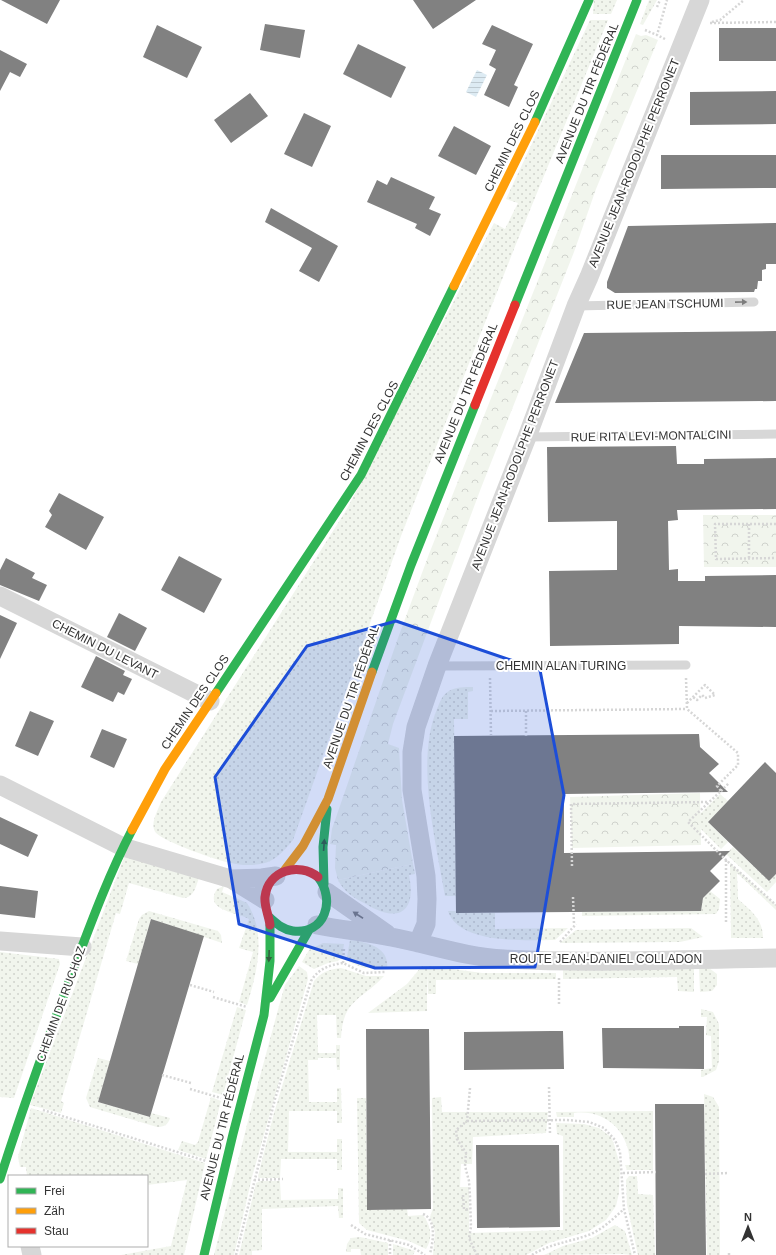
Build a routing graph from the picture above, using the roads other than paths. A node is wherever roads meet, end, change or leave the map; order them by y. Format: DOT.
graph roads {
  1 [pos="589,0"];
  2 [pos="637,0"];
  3 [pos="700,0"];
  4 [pos="754,302"];
  5 [pos="576,306"];
  6 [pos="776,434"];
  7 [pos="527,437"];
  8 [pos="0,596"];
  9 [pos="437,666"];
  10 [pos="686,666"];
  11 [pos="210,702"];
  12 [pos="0,785"];
  13 [pos="328,799"];
  14 [pos="123,846"];
  15 [pos="280,873"];
  16 [pos="231,879"];
  17 [pos="325,888"];
  18 [pos="267,908"];
  19 [pos="313,927"];
  20 [pos="391,937"];
  21 [pos="0,941"];
  22 [pos="418,943"];
  23 [pos="82,946"];
  24 [pos="776,958"];
  25 [pos="266,1006"];
  26 [pos="4,1171"];
  27 [pos="204,1255"];
  1 -- 11 [label="main road, CHEMIN DES CLOS"];
  2 -- 13 [label="main road, AVENUE DU TIR FÉDÉRAL"];
  3 -- 5 [label="street, AVENUE JEAN-RODOLPHE PERRONET"];
  5 -- 4 [label="lane, RUE JEAN TSCHUMI, one-way"];
  5 -- 7 [label="street, AVENUE JEAN-RODOLPHE PERRONET"];
  6 -- 7 [label="lane, RUE RITA LEVI-MONTALCINI"];
  7 -- 9 [label="street, AVENUE JEAN-RODOLPHE PERRONET"];
  8 -- 11 [label="street, CHEMIN DU LEVANT"];
  9 -- 10 [label="lane, CHEMIN ALAN TURING"];
  9 -- 22 [label="street, AVENUE JEAN-RODOLPHE PERRONET"];
  11 -- 14 [label="main road, CHEMIN DES CLOS"];
  12 -- 14 [label="street"];
  13 -- 15 [label="main road, AVENUE DU TIR FÉDÉRAL"];
  17 -- 13 [label="main road, AVENUE DU TIR FÉDÉRAL, one-way"];
  14 -- 16 [label="street"];
  14 -- 23 [label="main road, CHEMIN DE RUCHOZ"];
  15 -- 16 [label="street"];
  15 -- 17 [label="main road"];
  15 -- 18 [label="main road"];
  16 -- 18 [label="street"];
  17 -- 19 [label="main road"];
  20 -- 17 [label="street, ROUTE JEAN-DANIEL COLLADON, one-way"];
  18 -- 19 [label="main road"];
  18 -- 25 [label="main road, AVENUE DU TIR FÉDÉRAL, one-way"];
  19 -- 20 [label="street, ROUTE JEAN-DANIEL COLLADON"];
  19 -- 25 [label="main road, AVENUE DU TIR FÉDÉRAL"];
  20 -- 22 [label="street, ROUTE JEAN-DANIEL COLLADON"];
  21 -- 23 [label="street"];
  22 -- 24 [label="street, ROUTE JEAN-DANIEL COLLADON"];
  23 -- 26 [label="main road, CHEMIN DE RUCHOZ"];
  25 -- 27 [label="main road, AVENUE DU TIR FÉDÉRAL"];
}
